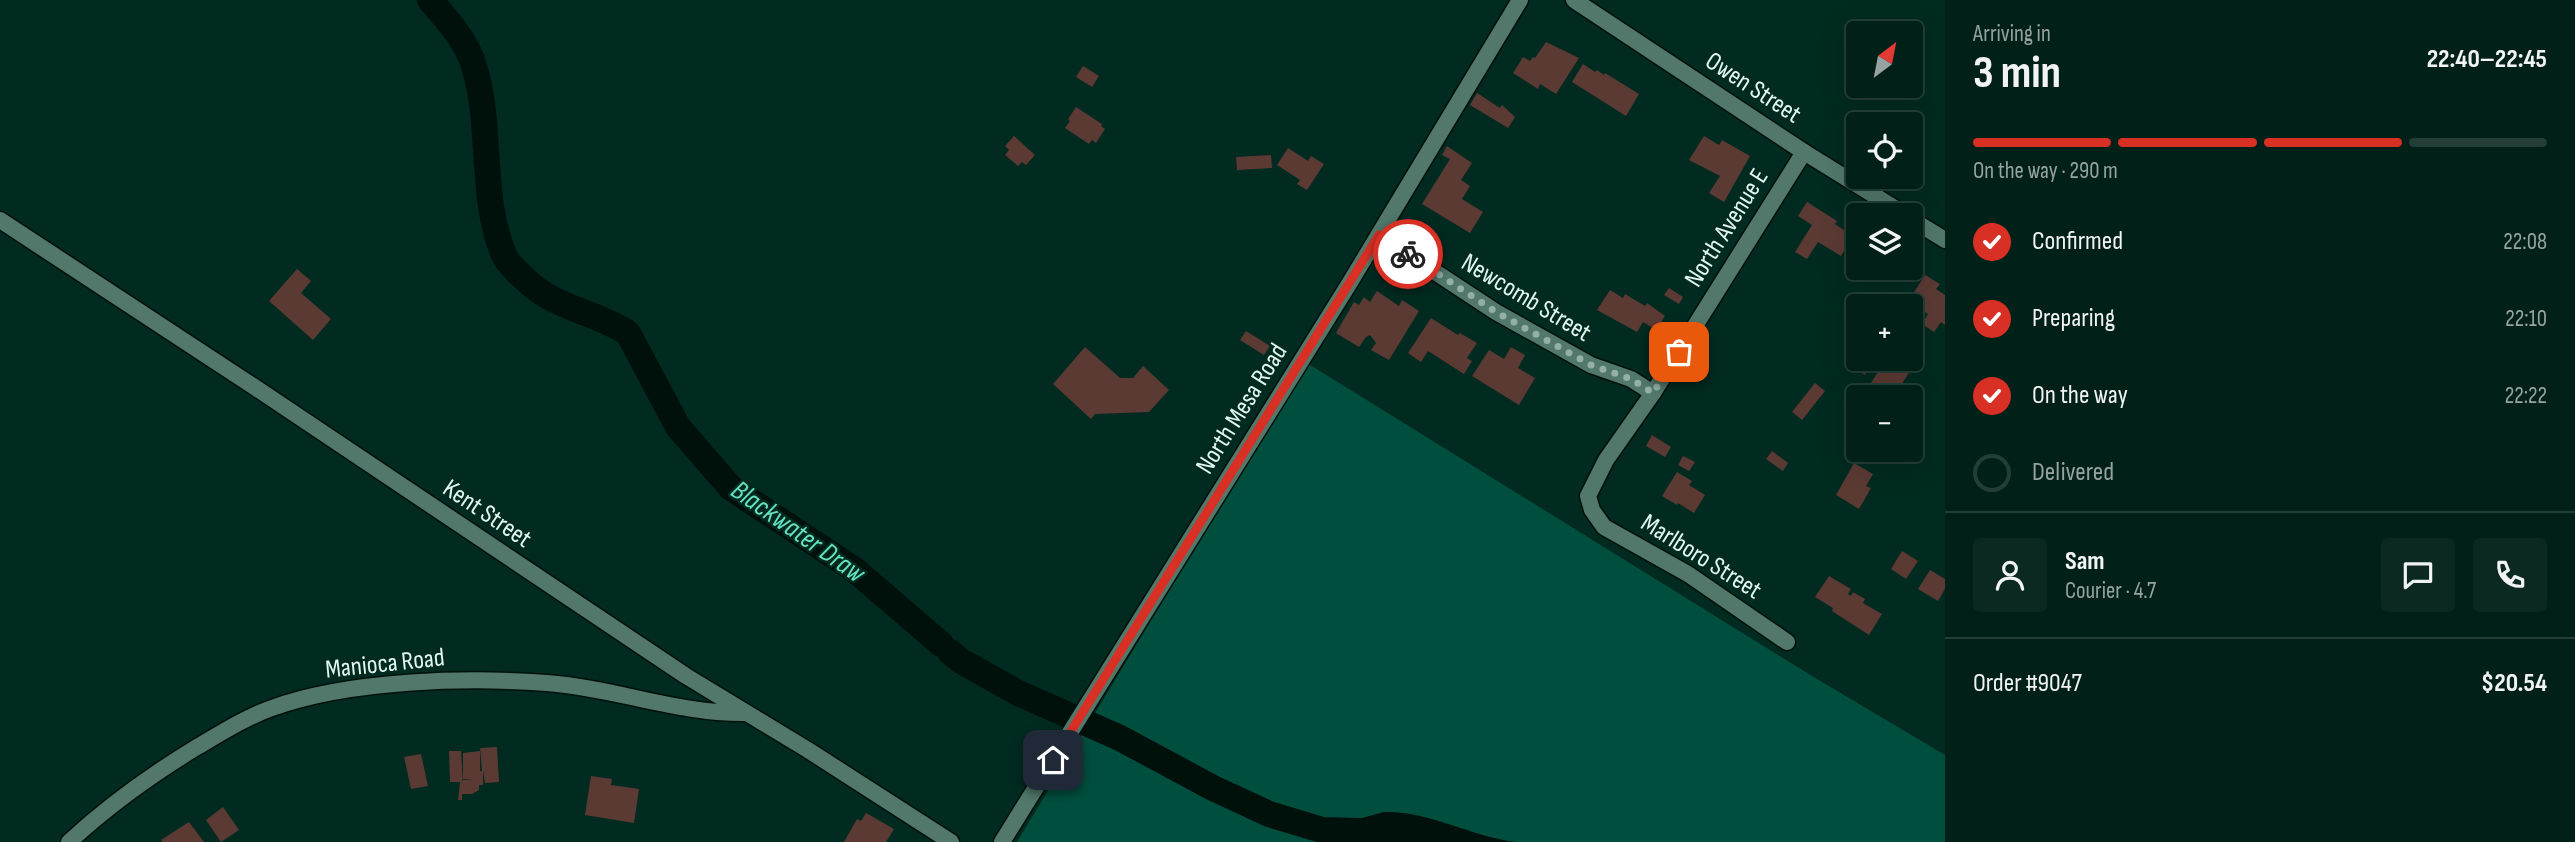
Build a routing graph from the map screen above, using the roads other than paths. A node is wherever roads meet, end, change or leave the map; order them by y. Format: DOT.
graph roads {
  1 [pos="1520,0"];
  2 [pos="1574,0"];
  3 [pos="1804,152"];
  4 [pos="1887,203"];
  5 [pos="0,220"];
  6 [pos="1923,226"];
  7 [pos="1379,235"];
  8 [pos="1945,240"];
  9 [pos="1653,393"];
  10 [pos="1592,510"];
  11 [pos="1787,642"];
  12 [pos="746,713"];
  13 [pos="69,842"];
  14 [pos="951,842"];
  15 [pos="1002,842"];
  1 -- 7 [label="street, North Mesa Road"];
  2 -- 3 [label="street, Owen Street"];
  3 -- 4 [label="street, Owen Street"];
  3 -- 9 [label="street, North Avenue E"];
  5 -- 12 [label="street, Kent Street"];
  6 -- 8 [label="street"];
  7 -- 9 [label="street, Newcomb Street"];
  7 -- 15 [label="street, North Mesa Road"];
  9 -- 10 [label="street, North Avenue E"];
  10 -- 11 [label="street, Marlboro Street"];
  12 -- 13 [label="street, Manioca Road"];
  12 -- 14 [label="street, Kent Street"];
}
